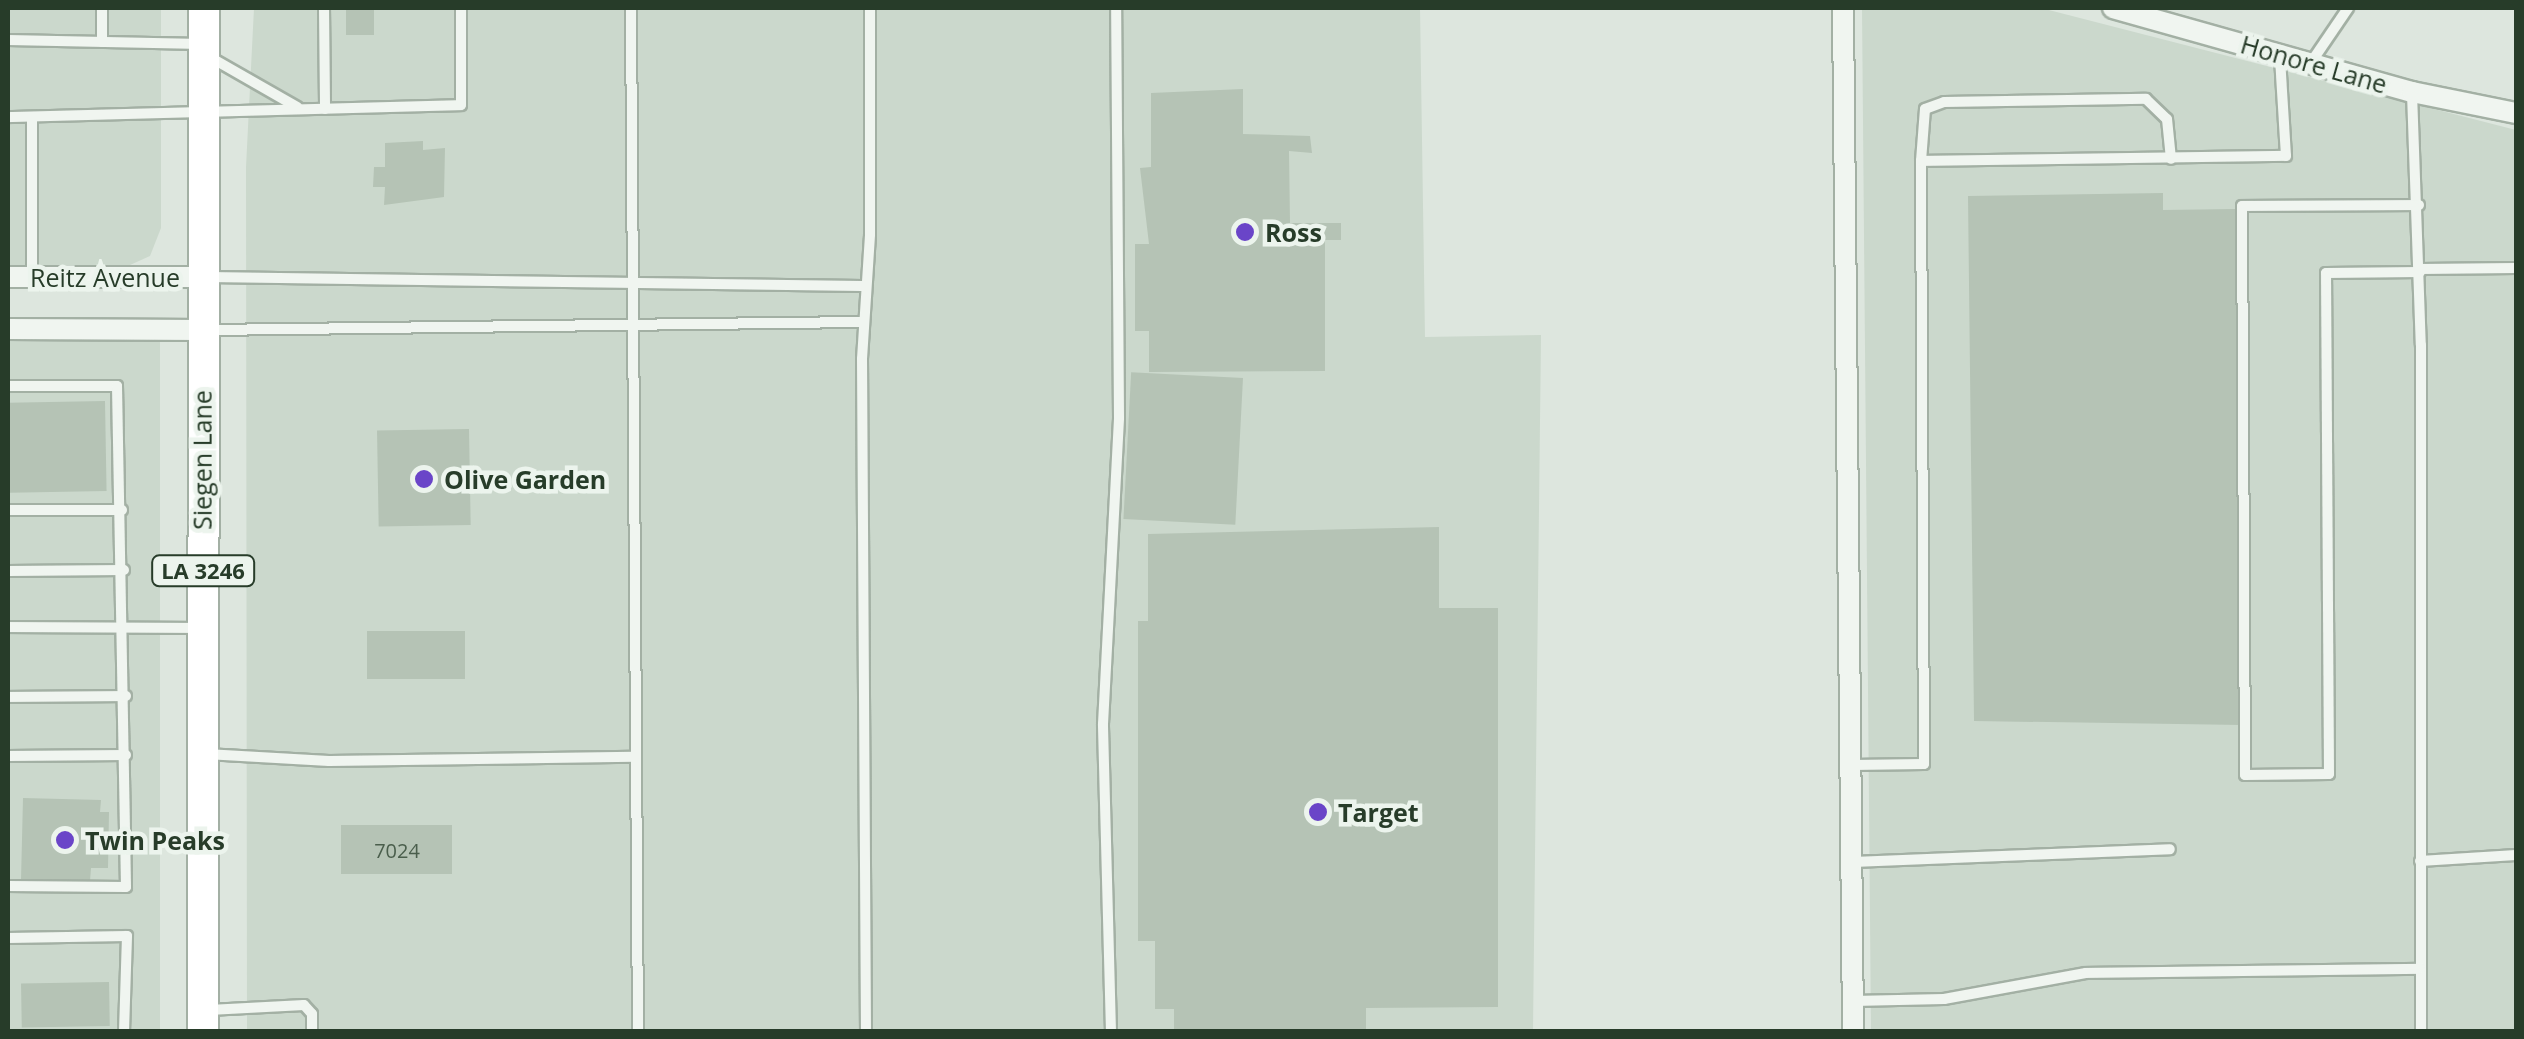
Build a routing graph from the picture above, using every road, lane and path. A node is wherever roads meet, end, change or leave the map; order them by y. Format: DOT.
graph roads {
  1 [pos="102,8"];
  2 [pos="204,8"];
  3 [pos="324,8"];
  4 [pos="461,8"];
  5 [pos="631,8"];
  6 [pos="870,8"];
  7 [pos="1116,8"];
  8 [pos="1843,8"];
  9 [pos="2113,8"];
  10 [pos="2348,8"];
  11 [pos="2160,13"];
  12 [pos="8,40"];
  13 [pos="102,42"];
  14 [pos="204,49"];
  15 [pos="2280,57"];
  16 [pos="2310,65"];
  17 [pos="2412,92"];
  18 [pos="298,108"];
  19 [pos="325,108"];
  20 [pos="203,111"];
  21 [pos="2516,112"];
  22 [pos="8,117"];
  23 [pos="32,117"];
  24 [pos="2171,159"];
  25 [pos="1920,161"];
  26 [pos="2419,205"];
  27 [pos="2516,268"];
  28 [pos="2420,270"];
  29 [pos="8,277"];
  30 [pos="32,277"];
  31 [pos="202,277"];
  32 [pos="633,282"];
  33 [pos="862,286"];
  34 [pos="862,322"];
  35 [pos="633,324"];
  36 [pos="8,329"];
  37 [pos="201,330"];
  38 [pos="8,386"];
  39 [pos="8,510"];
  40 [pos="122,510"];
  41 [pos="124,570"];
  42 [pos="8,571"];
  43 [pos="8,628"];
  44 [pos="203,628"];
  45 [pos="126,630"];
  46 [pos="126,696"];
  47 [pos="8,697"];
  48 [pos="126,754"];
  49 [pos="200,754"];
  50 [pos="8,756"];
  51 [pos="634,756"];
  52 [pos="1852,765"];
  53 [pos="2170,849"];
  54 [pos="2516,855"];
  55 [pos="1853,862"];
  56 [pos="2420,862"];
  57 [pos="8,886"];
  58 [pos="8,938"];
  59 [pos="2420,969"];
  60 [pos="1853,1000"];
  61 [pos="203,1021"];
  62 [pos="124,1032"];
  63 [pos="312,1032"];
  64 [pos="638,1032"];
  65 [pos="866,1032"];
  66 [pos="1110,1032"];
  67 [pos="1853,1032"];
  68 [pos="2421,1032"];
  1 -- 13 [label="lane"];
  2 -- 14 [label="main road, Siegen Lane / LA 3246"];
  3 -- 19 [label="lane"];
  4 -- 19 [label="lane"];
  5 -- 32 [label="lane"];
  6 -- 33 [label="lane"];
  7 -- 66 [label="lane"];
  8 -- 52 [label="street"];
  9 -- 11 [label="street, Honore Lane"];
  10 -- 16 [label="lane"];
  11 -- 15 [label="street, Honore Lane"];
  12 -- 13 [label="lane"];
  13 -- 14 [label="lane"];
  14 -- 18 [label="lane"];
  14 -- 20 [label="main road, Siegen Lane / LA 3246"];
  15 -- 16 [label="street, Honore Lane"];
  15 -- 24 [label="lane"];
  16 -- 17 [label="street, Honore Lane"];
  17 -- 21 [label="street, Honore Lane"];
  17 -- 26 [label="lane"];
  18 -- 19 [label="lane"];
  18 -- 20 [label="lane"];
  20 -- 23 [label="lane"];
  20 -- 31 [label="main road, Siegen Lane / LA 3246"];
  22 -- 23 [label="lane"];
  23 -- 30 [label="lane"];
  24 -- 25 [label="lane"];
  24 -- 25 [label="lane"];
  25 -- 52 [label="lane"];
  26 -- 28 [label="lane"];
  26 -- 28 [label="lane"];
  27 -- 28 [label="lane"];
  28 -- 56 [label="lane"];
  29 -- 30 [label="street, Reitz Avenue"];
  30 -- 31 [label="street, Reitz Avenue"];
  31 -- 32 [label="lane"];
  31 -- 37 [label="main road, Siegen Lane / LA 3246"];
  32 -- 33 [label="lane"];
  32 -- 35 [label="lane"];
  33 -- 34 [label="lane"];
  34 -- 35 [label="lane"];
  34 -- 65 [label="lane"];
  35 -- 37 [label="lane"];
  35 -- 51 [label="lane"];
  36 -- 37 [label="street, Reitz Avenue"];
  37 -- 44 [label="main road, Siegen Lane / LA 3246"];
  38 -- 40 [label="lane"];
  39 -- 40 [label="lane"];
  40 -- 41 [label="lane"];
  41 -- 42 [label="lane"];
  41 -- 45 [label="lane"];
  43 -- 45 [label="lane"];
  44 -- 45 [label="lane"];
  44 -- 49 [label="main road, Siegen Lane / LA 3246"];
  45 -- 46 [label="lane"];
  46 -- 47 [label="lane"];
  46 -- 48 [label="lane"];
  48 -- 50 [label="lane"];
  48 -- 57 [label="lane"];
  49 -- 51 [label="lane"];
  49 -- 61 [label="main road, Siegen Lane / LA 3246"];
  51 -- 64 [label="lane"];
  52 -- 55 [label="street"];
  53 -- 55 [label="lane"];
  54 -- 56 [label="lane"];
  55 -- 60 [label="street"];
  56 -- 59 [label="lane"];
  58 -- 62 [label="lane"];
  59 -- 60 [label="lane"];
  59 -- 68 [label="lane"];
  60 -- 67 [label="street"];
  61 -- 63 [label="lane"];
}
